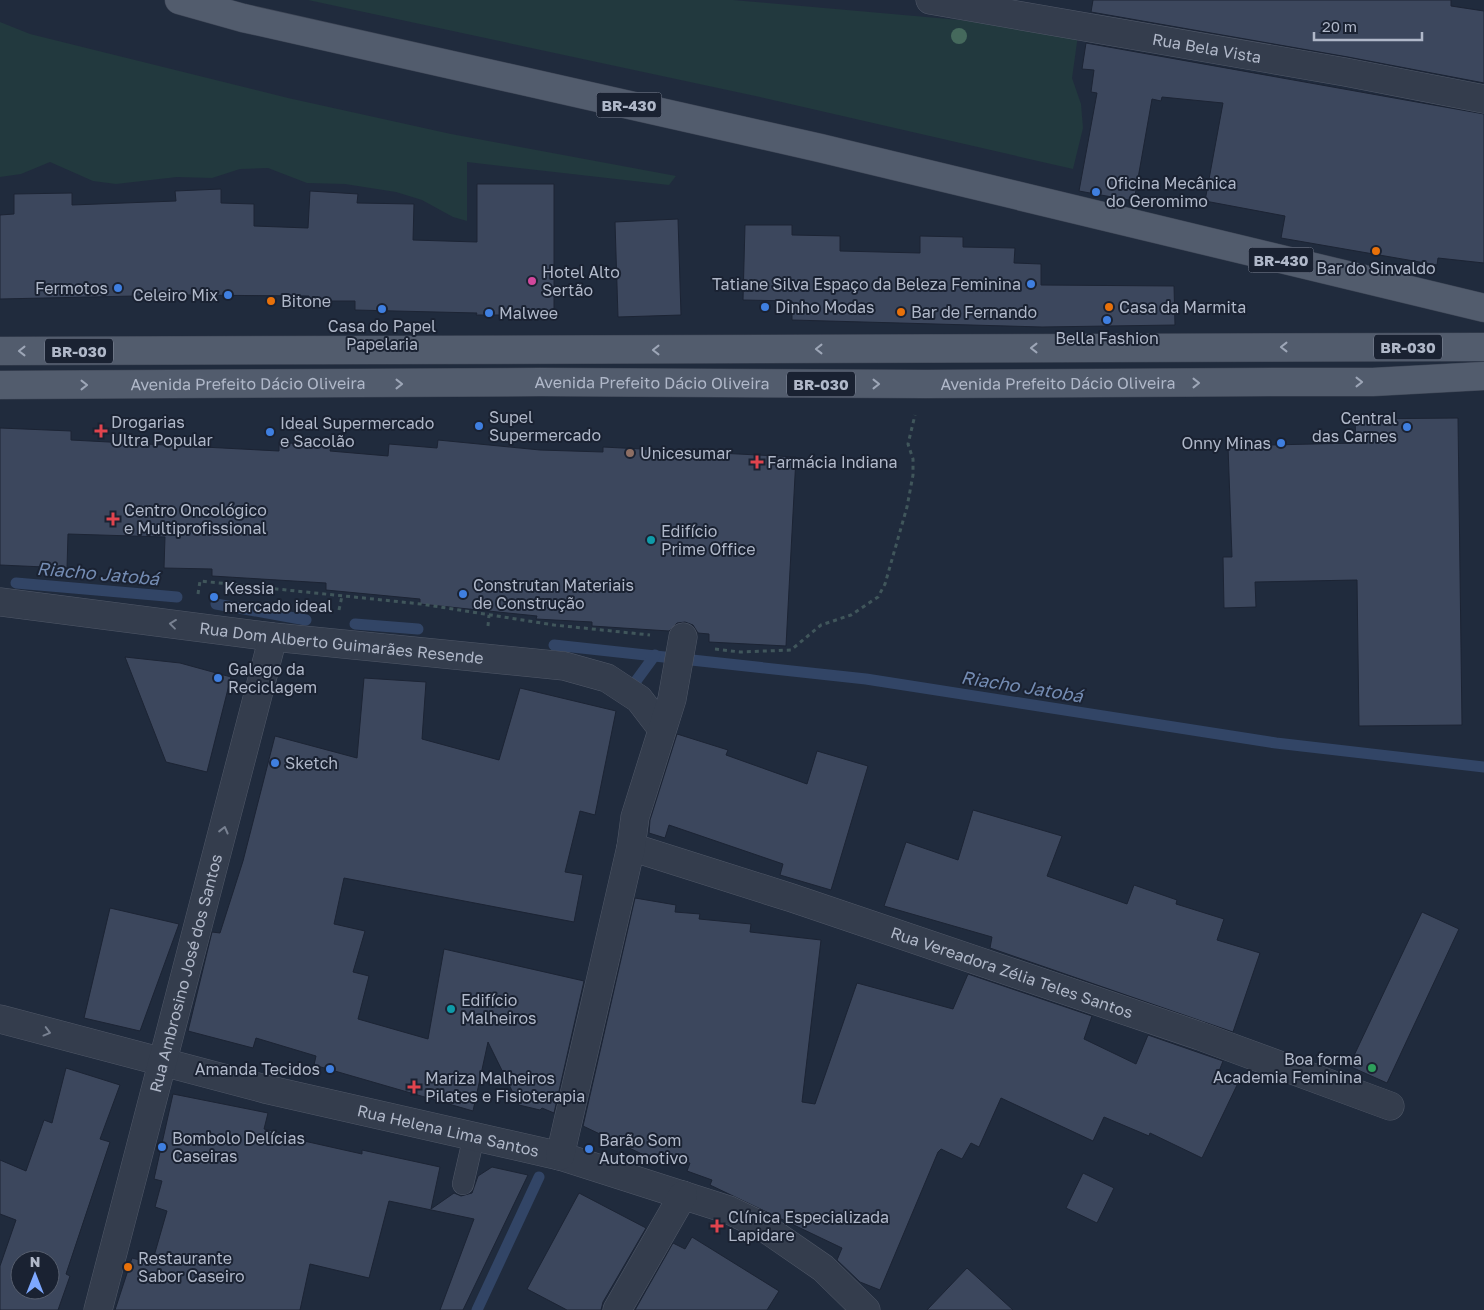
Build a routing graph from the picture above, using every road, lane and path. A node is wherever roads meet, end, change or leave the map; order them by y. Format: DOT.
graph roads {
  1 [pos="179,0"];
  2 [pos="930,0"];
  3 [pos="1484,99"];
  4 [pos="1484,308"];
  5 [pos="1484,347"];
  6 [pos="0,351"];
  7 [pos="1484,376"];
  8 [pos="926,384"];
  9 [pos="0,386"];
  10 [pos="200,581"];
  11 [pos="0,602"];
  12 [pos="273,637"];
  13 [pos="683,637"];
  14 [pos="662,729"];
  15 [pos="630,847"];
  16 [pos="0,1019"];
  17 [pos="164,1064"];
  18 [pos="1390,1106"];
  19 [pos="474,1136"];
  20 [pos="560,1156"];
  21 [pos="462,1184"];
  22 [pos="683,1194"];
  23 [pos="98,1310"];
  24 [pos="617,1310"];
  25 [pos="866,1310"];
  1 -- 4 [label="main road, BR-430"];
  2 -- 3 [label="street, Rua Bela Vista"];
  5 -- 6 [label="main road, Avenida Prefeito Dácio Oliveira / BR-030, one-way"];
  8 -- 7 [label="main road, Avenida Prefeito Dácio Oliveira / BR-030, one-way"];
  9 -- 8 [label="main road, Avenida Prefeito Dácio Oliveira / BR-030, one-way"];
  8 -- 13 [label="path"];
  10 -- 13 [label="path"];
  12 -- 11 [label="street, Rua Dom Alberto Guimarães Resende, one-way"];
  12 -- 14 [label="street, Rua Dom Alberto Guimarães Resende"];
  17 -- 12 [label="street, Rua Ambrosino José dos Santos, one-way"];
  13 -- 14 [label="street"];
  14 -- 15 [label="street"];
  15 -- 18 [label="street, Rua Vereadora Zélia Teles Santos"];
  15 -- 20 [label="street"];
  16 -- 17 [label="street, Rua Helena Lima Santos, one-way"];
  17 -- 19 [label="street, Rua Helena Lima Santos"];
  17 -- 23 [label="street, Rua Ambrosino José dos Santos"];
  19 -- 20 [label="street, Rua Helena Lima Santos"];
  19 -- 21 [label="lane"];
  20 -- 22 [label="street, Rua Helena Lima Santos"];
  22 -- 24 [label="street"];
  22 -- 25 [label="street, Rua Helena Lima Santos"];
}
